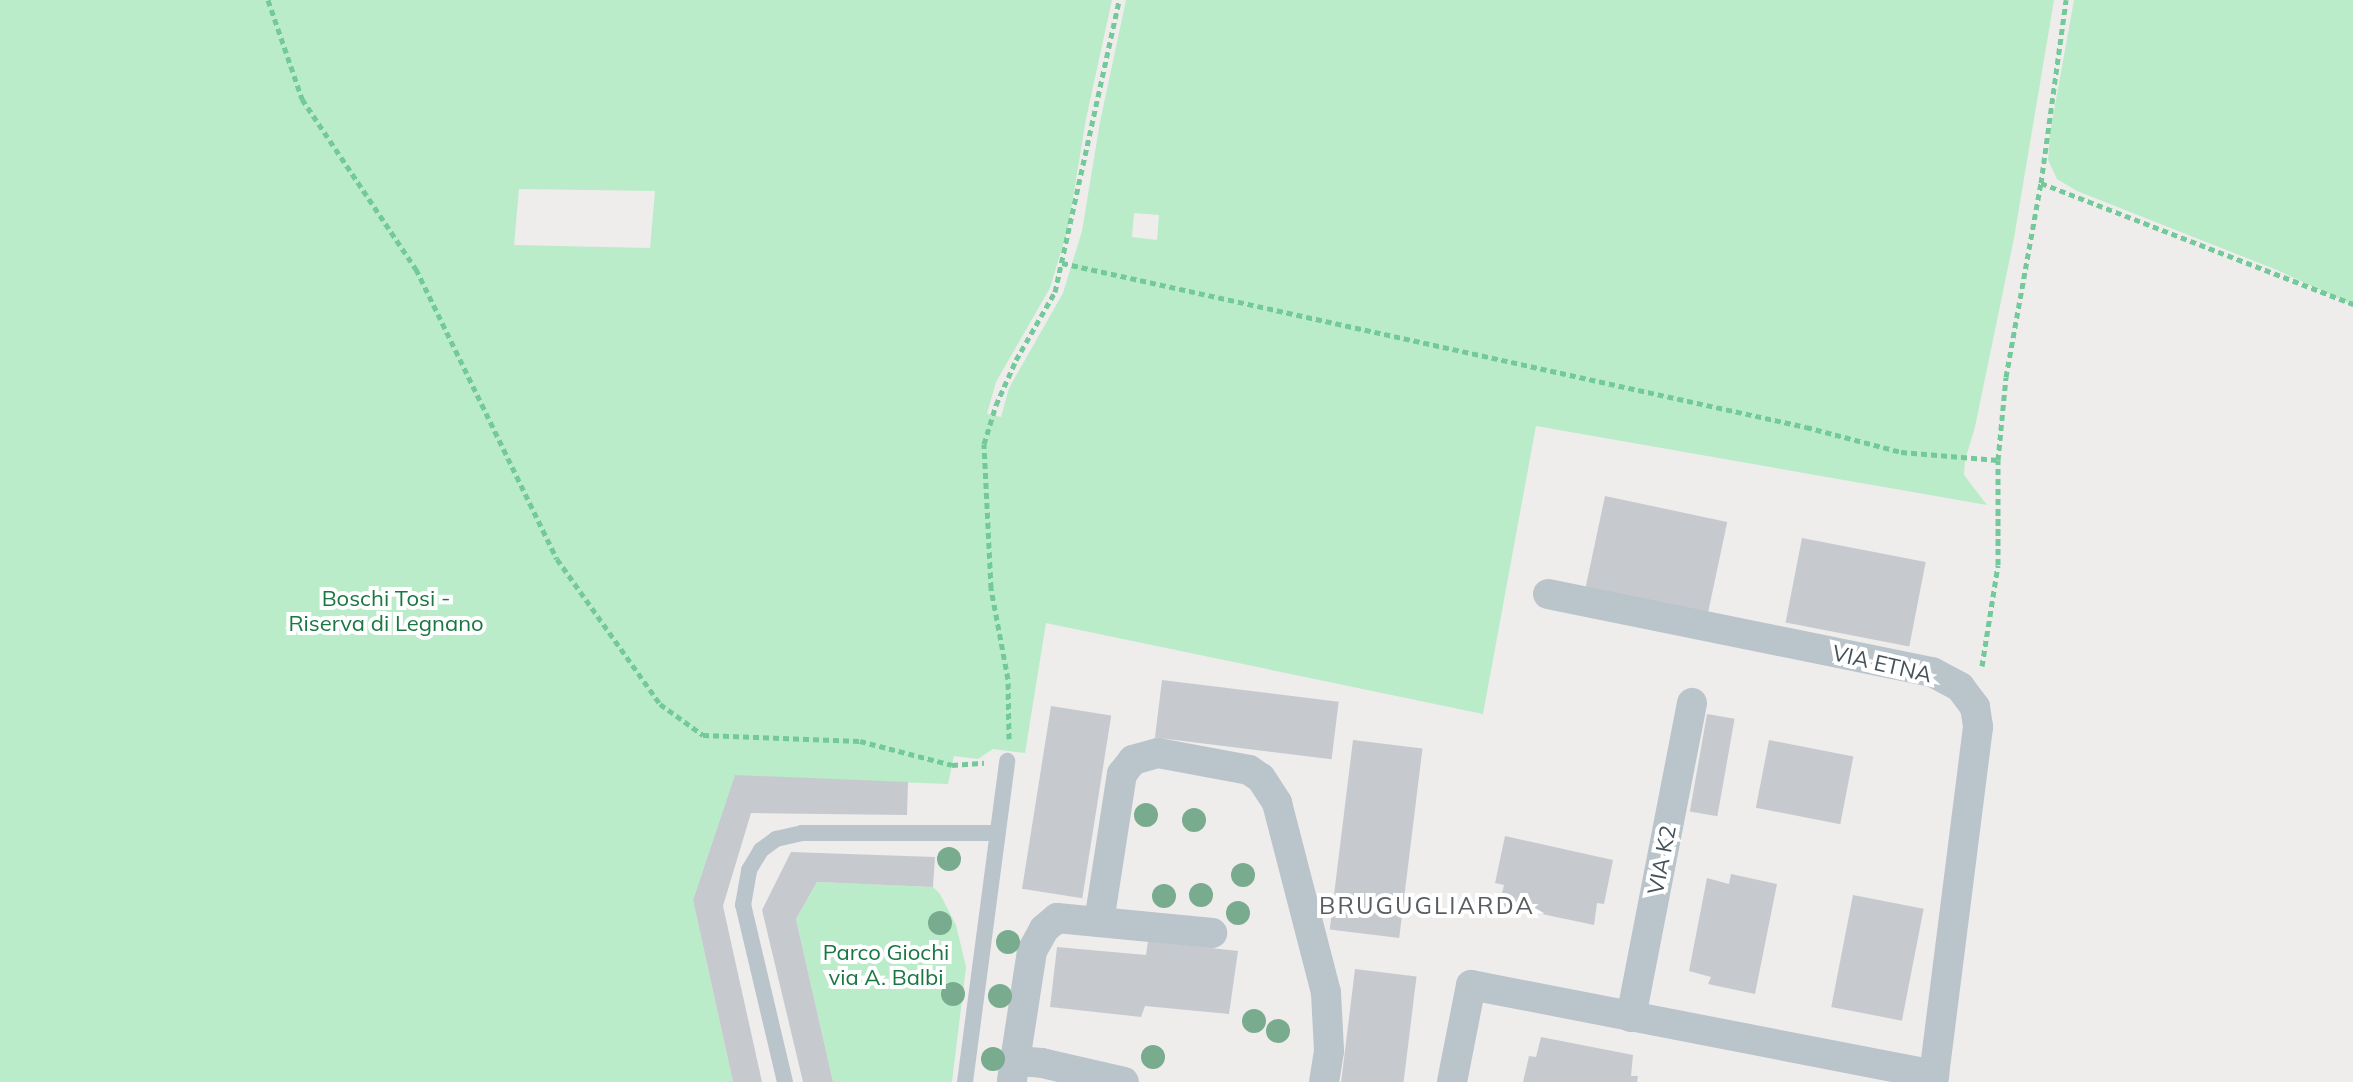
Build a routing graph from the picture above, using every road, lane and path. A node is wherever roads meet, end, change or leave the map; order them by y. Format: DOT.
graph roads {
  1 [pos="268,0"];
  2 [pos="1119,0"];
  3 [pos="2066,0"];
  4 [pos="2041,183"];
  5 [pos="1062,263"];
  6 [pos="2353,304"];
  7 [pos="1998,460"];
  8 [pos="1548,594"];
  9 [pos="1692,703"];
  10 [pos="1975,707"];
  11 [pos="1007,761"];
  12 [pos="997,833"];
  13 [pos="1099,922"];
  14 [pos="1212,933"];
  15 [pos="1631,1017"];
  16 [pos="1013,1072"];
  17 [pos="1934,1079"];
  18 [pos="785,1082"];
  19 [pos="965,1082"];
  20 [pos="1124,1082"];
  21 [pos="1324,1082"];
  22 [pos="1452,1082"];
  1 -- 11 [label="path"];
  2 -- 5 [label="path"];
  3 -- 4 [label="path"];
  4 -- 6 [label="path"];
  4 -- 7 [label="path"];
  5 -- 7 [label="path"];
  5 -- 11 [label="path"];
  7 -- 10 [label="path"];
  8 -- 10 [label="street, VIA ETNA"];
  9 -- 15 [label="street, VIA K2"];
  10 -- 17 [label="street"];
  11 -- 12 [label="lane"];
  12 -- 18 [label="lane"];
  12 -- 19 [label="lane"];
  13 -- 14 [label="street"];
  13 -- 16 [label="street"];
  13 -- 21 [label="street"];
  15 -- 17 [label="street"];
  15 -- 22 [label="street"];
  16 -- 20 [label="street"];
}
